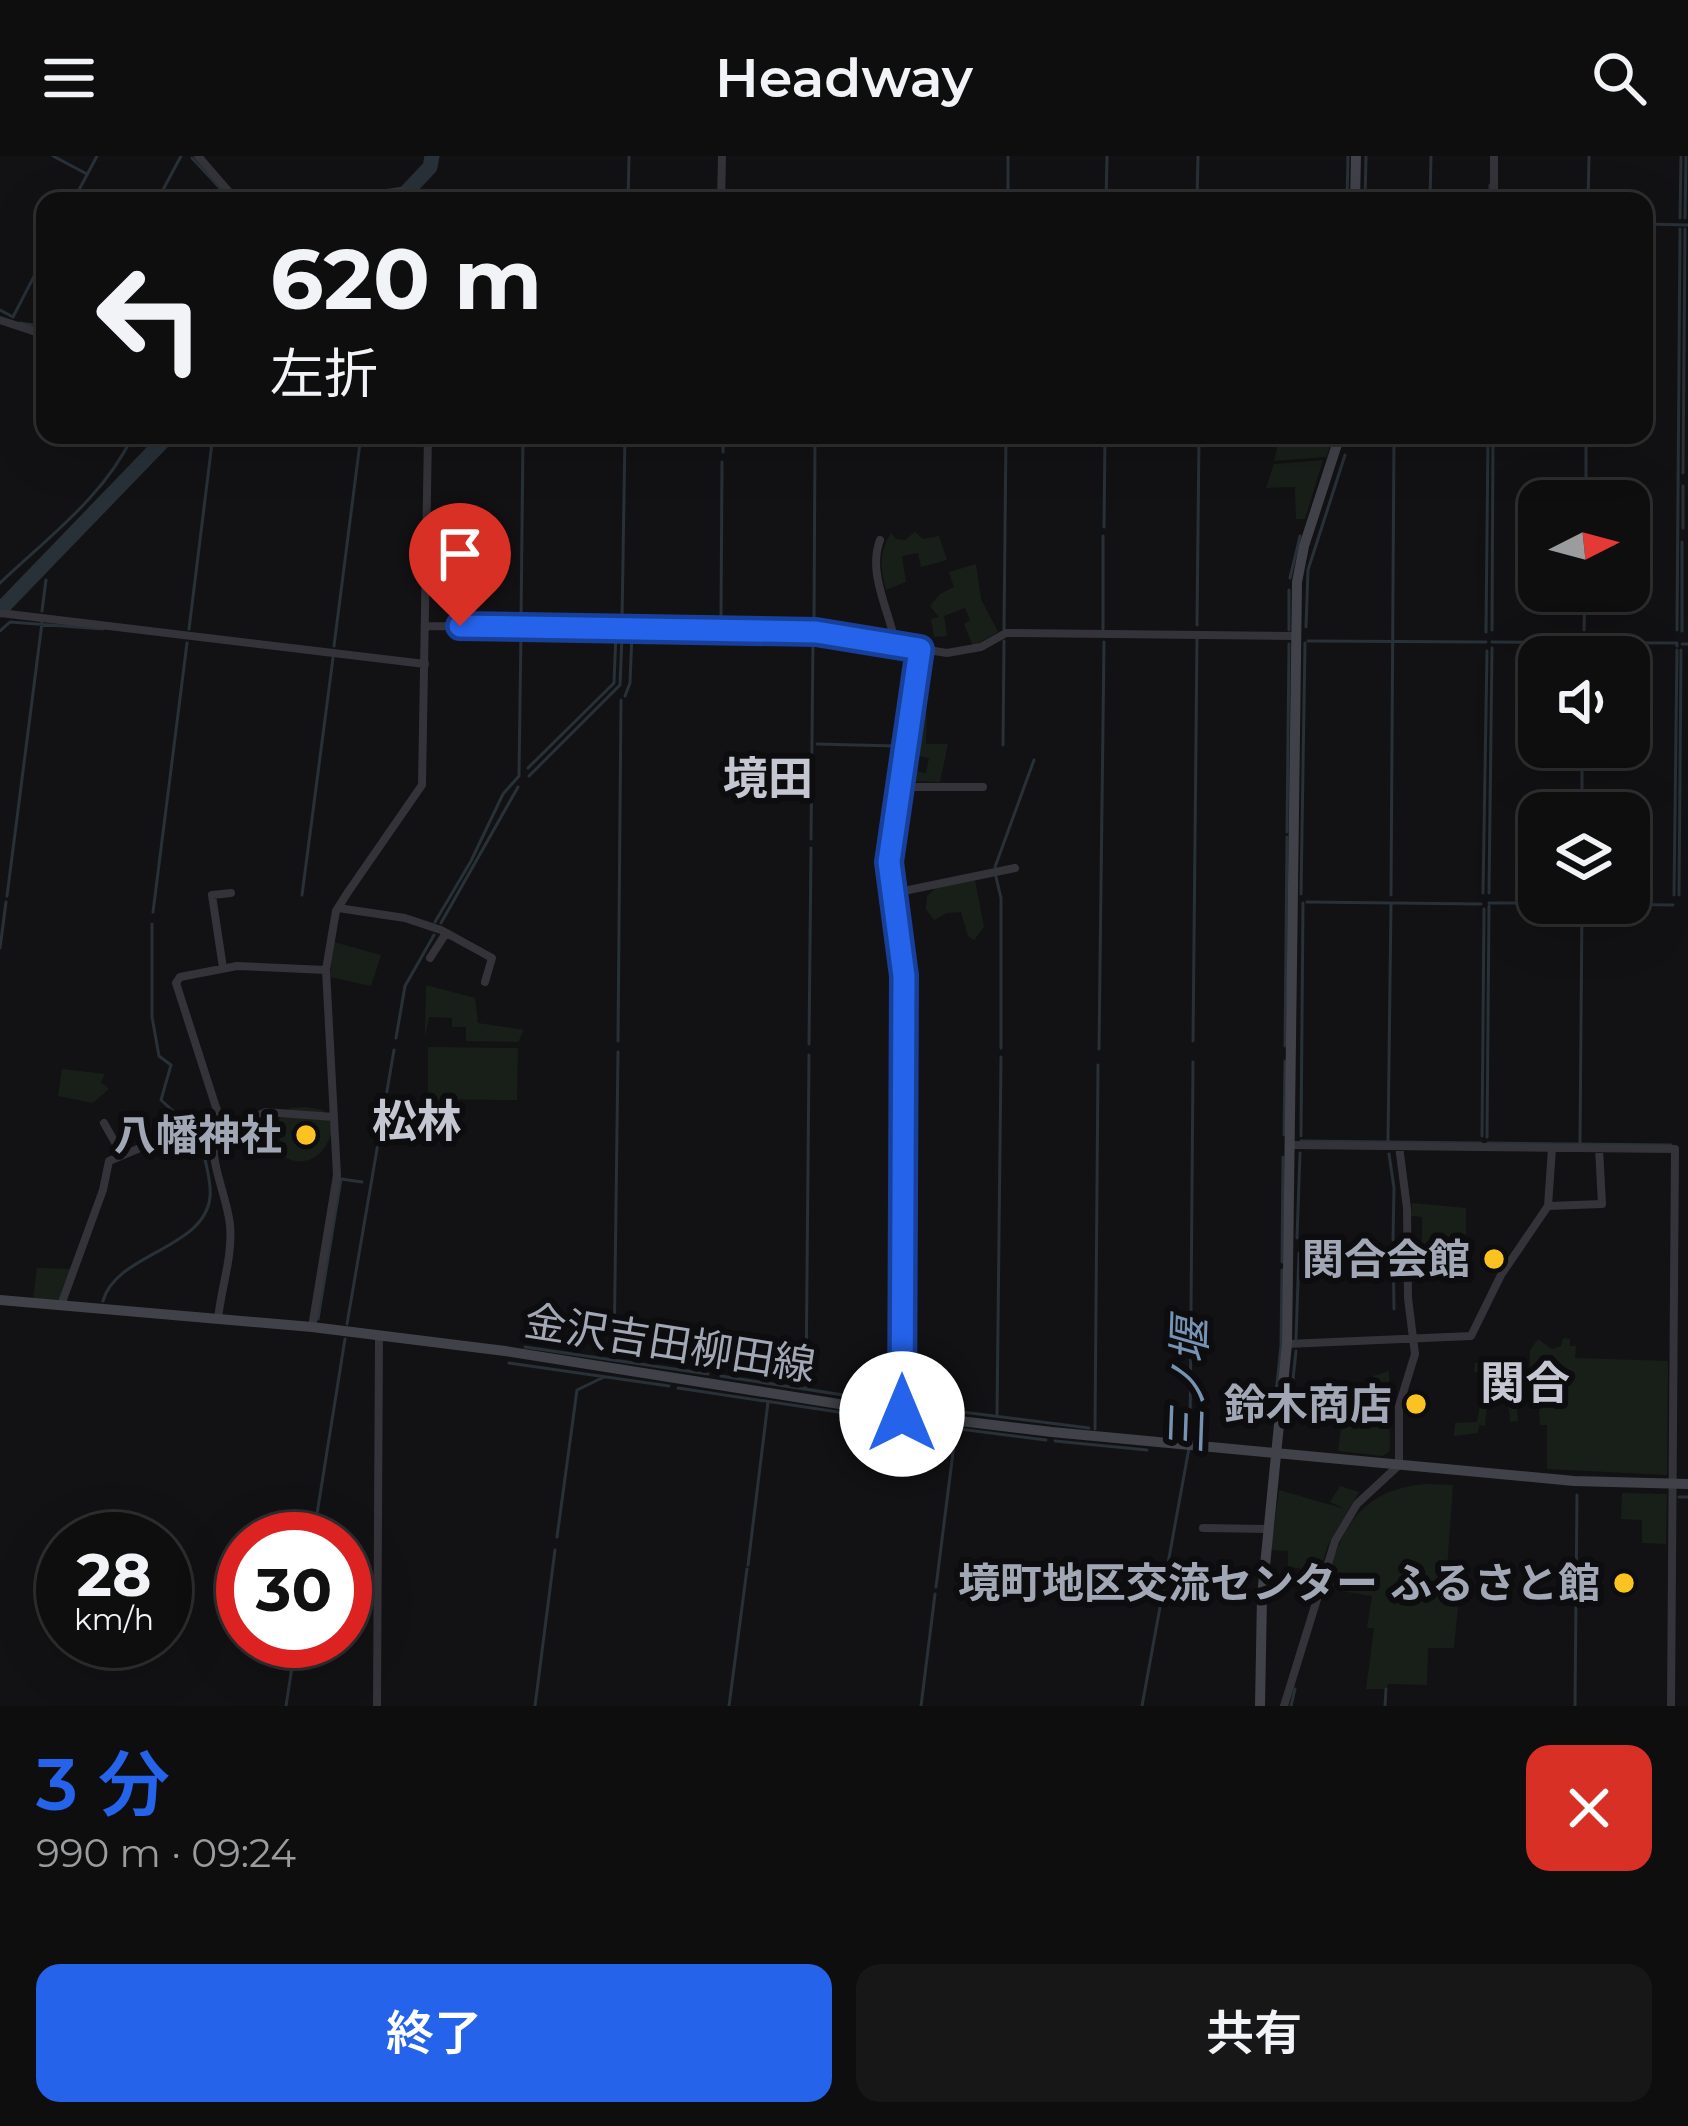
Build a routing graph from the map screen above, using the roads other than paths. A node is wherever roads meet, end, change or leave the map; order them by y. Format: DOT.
graph roads {
  1 [pos="198,156"];
  2 [pos="722,156"];
  3 [pos="1356,156"];
  4 [pos="1494,156"];
  5 [pos="229,192"];
  6 [pos="722,192"];
  7 [pos="1355,192"];
  8 [pos="1494,192"];
  9 [pos="0,320"];
  10 [pos="36,332"];
  11 [pos="428,444"];
  12 [pos="1337,444"];
  13 [pos="880,540"];
  14 [pos="0,613"];
  15 [pos="427,626"];
  16 [pos="1296,636"];
  17 [pos="896,646"];
  18 [pos="920,649"];
  19 [pos="425,664"];
  20 [pos="900,787"];
  21 [pos="983,787"];
  22 [pos="1015,868"];
  23 [pos="231,892"];
  24 [pos="894,893"];
  25 [pos="338,908"];
  26 [pos="446,933"];
  27 [pos="430,958"];
  28 [pos="224,968"];
  29 [pos="326,970"];
  30 [pos="485,982"];
  31 [pos="334,1117"];
  32 [pos="104,1123"];
  33 [pos="222,1126"];
  34 [pos="213,1141"];
  35 [pos="1290,1144"];
  36 [pos="1399,1146"];
  37 [pos="1552,1148"];
  38 [pos="1599,1148"];
  39 [pos="121,1153"];
  40 [pos="1548,1206"];
  41 [pos="0,1300"];
  42 [pos="61,1306"];
  43 [pos="218,1319"];
  44 [pos="312,1328"];
  45 [pos="379,1336"];
  46 [pos="1415,1339"];
  47 [pos="1287,1344"];
  48 [pos="902,1414"];
  49 [pos="1278,1454"];
  50 [pos="1399,1465"];
  51 [pos="1672,1484"];
  52 [pos="1688,1484"];
  53 [pos="1204,1528"];
  54 [pos="1268,1529"];
  55 [pos="377,1706"];
  56 [pos="1260,1706"];
  57 [pos="1284,1706"];
  58 [pos="1671,1706"];
  1 -- 5 [label="street"];
  2 -- 6 [label="street"];
  3 -- 7 [label="main road"];
  4 -- 8 [label="street"];
  9 -- 10 [label="street"];
  11 -- 15 [label="street"];
  12 -- 16 [label="main road"];
  13 -- 17 [label="street"];
  14 -- 19 [label="street"];
  15 -- 17 [label="street"];
  15 -- 19 [label="street"];
  16 -- 18 [label="street"];
  16 -- 35 [label="main road"];
  17 -- 18 [label="street"];
  18 -- 20 [label="street"];
  19 -- 25 [label="street"];
  20 -- 21 [label="street"];
  20 -- 24 [label="street"];
  22 -- 24 [label="street"];
  23 -- 28 [label="street"];
  24 -- 48 [label="street"];
  25 -- 26 [label="street"];
  25 -- 29 [label="street"];
  26 -- 27 [label="street"];
  26 -- 30 [label="street"];
  28 -- 29 [label="street"];
  28 -- 33 [label="street"];
  29 -- 31 [label="street"];
  31 -- 33 [label="street"];
  31 -- 44 [label="street"];
  32 -- 39 [label="street"];
  33 -- 34 [label="street"];
  34 -- 39 [label="street"];
  34 -- 43 [label="street"];
  35 -- 36 [label="street"];
  35 -- 47 [label="main road"];
  36 -- 37 [label="street"];
  36 -- 46 [label="street"];
  37 -- 38 [label="street"];
  37 -- 40 [label="street"];
  38 -- 40 [label="street"];
  38 -- 51 [label="street"];
  39 -- 42 [label="street"];
  40 -- 46 [label="street"];
  41 -- 42 [label="main road, 金沢吉田柳田線"];
  42 -- 43 [label="main road, 金沢吉田柳田線"];
  43 -- 44 [label="main road, 金沢吉田柳田線"];
  44 -- 45 [label="main road, 金沢吉田柳田線"];
  45 -- 48 [label="main road, 金沢吉田柳田線"];
  45 -- 55 [label="street"];
  46 -- 47 [label="street"];
  46 -- 50 [label="street"];
  47 -- 49 [label="main road"];
  48 -- 49 [label="main road, 金沢吉田柳田線"];
  49 -- 50 [label="main road, 金沢吉田柳田線"];
  49 -- 54 [label="main road"];
  50 -- 51 [label="main road, 金沢吉田柳田線"];
  50 -- 57 [label="street"];
  51 -- 52 [label="main road, 金沢吉田柳田線"];
  51 -- 58 [label="street"];
  53 -- 54 [label="street"];
  54 -- 56 [label="main road"];
}
